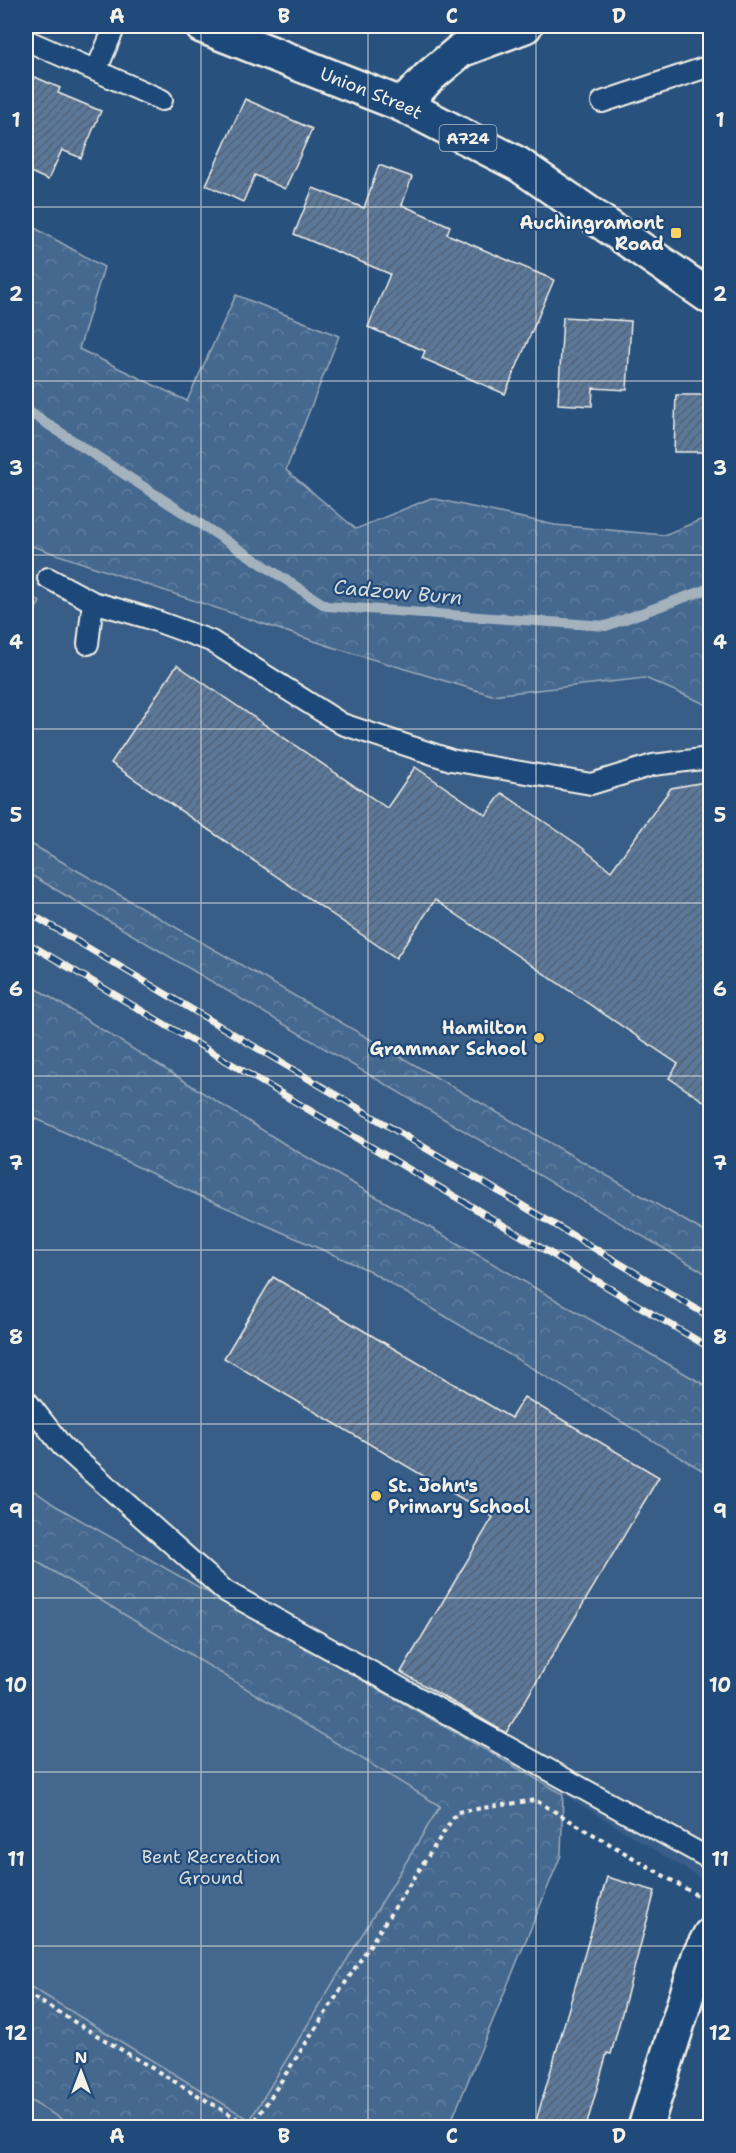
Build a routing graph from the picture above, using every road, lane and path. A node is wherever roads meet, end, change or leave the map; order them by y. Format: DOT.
graph roads {
  1 [pos="115,26"];
  2 [pos="202,26"];
  3 [pos="525,26"];
  4 [pos="26,40"];
  5 [pos="711,66"];
  6 [pos="96,71"];
  7 [pos="162,100"];
  8 [pos="602,102"];
  9 [pos="403,105"];
  10 [pos="711,297"];
  11 [pos="48,578"];
  12 [pos="93,602"];
  13 [pos="88,644"];
  14 [pos="711,758"];
  15 [pos="26,1400"];
  16 [pos="711,1859"];
  17 [pos="711,1903"];
  18 [pos="711,1935"];
  19 [pos="26,1993"];
  20 [pos="645,2127"];
  1 -- 6 [label="lane"];
  2 -- 9 [label="main road, Union Street / A724"];
  3 -- 9 [label="main road"];
  4 -- 6 [label="lane"];
  5 -- 8 [label="lane"];
  6 -- 7 [label="lane"];
  9 -- 10 [label="main road, Union Street / A724"];
  11 -- 12 [label="lane"];
  12 -- 13 [label="lane"];
  12 -- 14 [label="lane"];
  15 -- 16 [label="lane"];
  17 -- 19 [label="path"];
  18 -- 20 [label="main road"];
}
